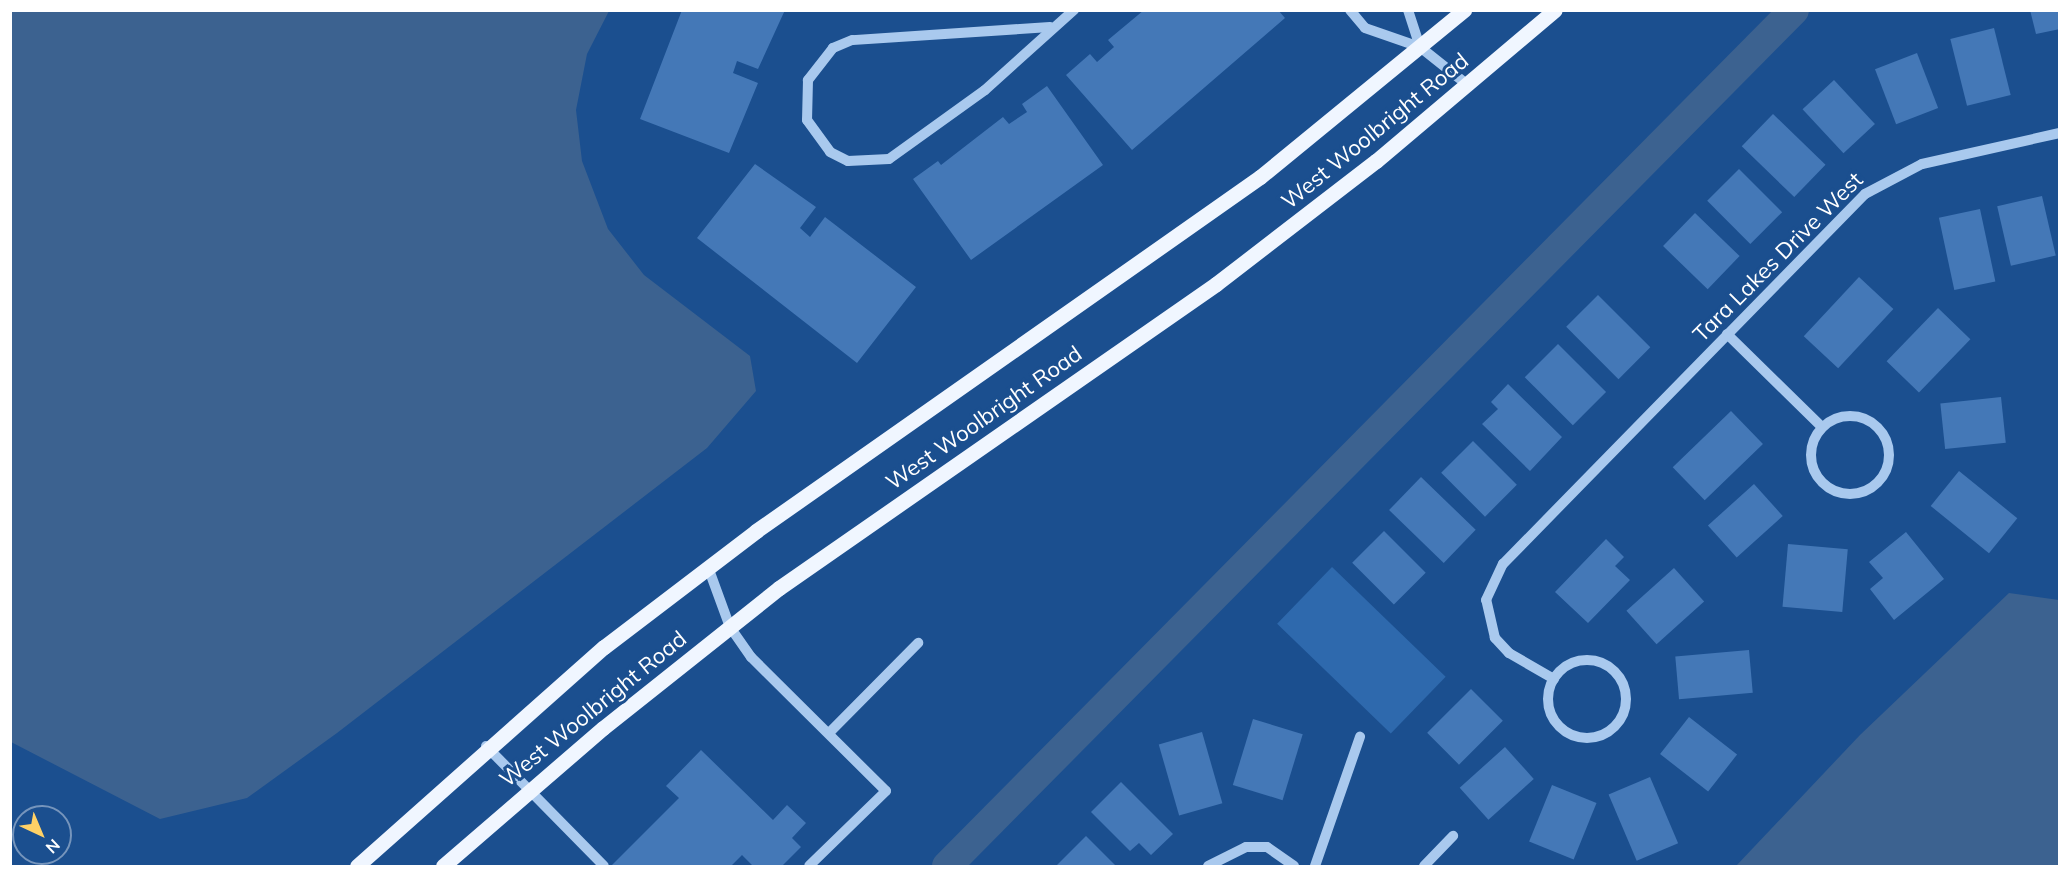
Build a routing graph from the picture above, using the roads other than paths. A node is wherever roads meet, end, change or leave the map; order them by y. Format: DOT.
graph roads {
  1 [pos="1074,10"];
  2 [pos="1350,10"];
  3 [pos="1408,10"];
  4 [pos="1464,10"];
  5 [pos="1555,10"];
  6 [pos="1050,27"];
  7 [pos="1420,47"];
  8 [pos="1469,86"];
  9 [pos="2060,133"];
  10 [pos="1728,334"];
  11 [pos="1822,428"];
  12 [pos="708,567"];
  13 [pos="730,627"];
  14 [pos="918,643"];
  15 [pos="1554,679"];
  16 [pos="829,733"];
  17 [pos="1360,737"];
  18 [pos="486,746"];
  19 [pos="528,791"];
  20 [pos="1453,836"];
  21 [pos="357,867"];
  22 [pos="443,867"];
  23 [pos="604,867"];
  24 [pos="809,867"];
  25 [pos="1208,867"];
  26 [pos="1294,867"];
  27 [pos="1315,867"];
  28 [pos="1424,867"];
  1 -- 6 [label="street"];
  2 -- 7 [label="street"];
  3 -- 7 [label="street"];
  4 -- 7 [label="main road, West Woolbright Road"];
  5 -- 8 [label="main road, West Woolbright Road"];
  6 -- 6 [label="street"];
  7 -- 8 [label="street"];
  7 -- 12 [label="main road, West Woolbright Road"];
  8 -- 13 [label="main road, West Woolbright Road"];
  9 -- 10 [label="street, Tara Lakes Drive West"];
  10 -- 11 [label="street"];
  10 -- 15 [label="street, Tara Lakes Drive West"];
  11 -- 11 [label="street"];
  12 -- 13 [label="street"];
  12 -- 18 [label="main road, West Woolbright Road"];
  13 -- 16 [label="street"];
  13 -- 19 [label="main road, West Woolbright Road"];
  14 -- 16 [label="street"];
  15 -- 15 [label="street"];
  16 -- 24 [label="street"];
  17 -- 27 [label="street"];
  18 -- 19 [label="street"];
  18 -- 21 [label="main road, West Woolbright Road"];
  19 -- 22 [label="main road, West Woolbright Road"];
  19 -- 23 [label="street"];
  20 -- 28 [label="street"];
  25 -- 26 [label="street"];
}
